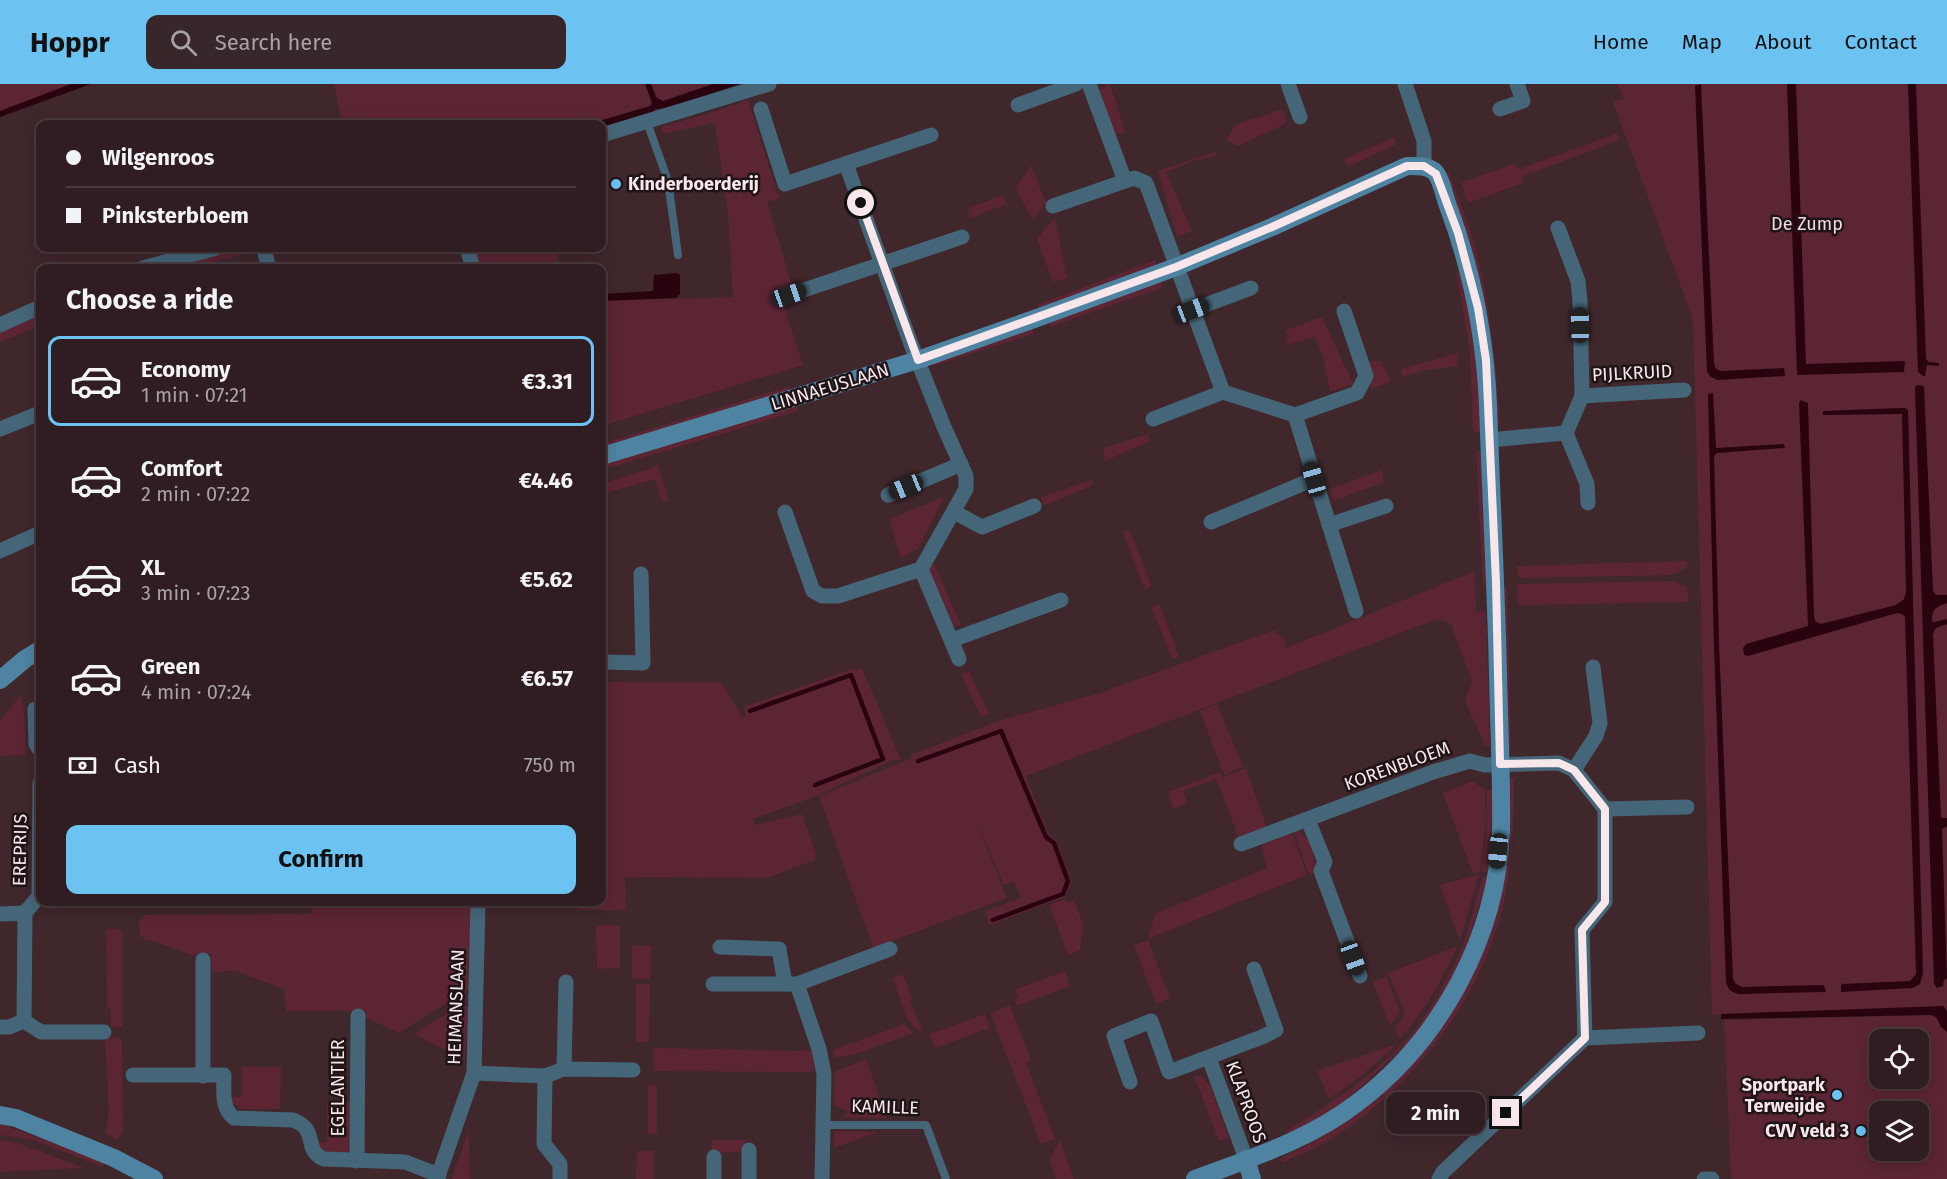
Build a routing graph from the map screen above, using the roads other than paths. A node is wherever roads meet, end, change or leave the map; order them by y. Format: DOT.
graph roads {
  1 [pos="769,84"];
  2 [pos="1076,84"];
  3 [pos="1089,84"];
  4 [pos="1288,84"];
  5 [pos="1405,84"];
  6 [pos="1517,84"];
  7 [pos="1018,105"];
  8 [pos="761,109"];
  9 [pos="1500,109"];
  10 [pos="1300,117"];
  11 [pos="647,122"];
  12 [pos="606,134"];
  13 [pos="931,135"];
  14 [pos="846,164"];
  15 [pos="1424,166"];
  16 [pos="1125,181"];
  17 [pos="1053,206"];
  18 [pos="1558,228"];
  19 [pos="962,237"];
  20 [pos="201,252"];
  21 [pos="265,253"];
  22 [pos="678,255"];
  23 [pos="882,262"];
  24 [pos="158,264"];
  25 [pos="268,264"];
  26 [pos="1176,267"];
  27 [pos="1251,288"];
  28 [pos="789,295"];
  29 [pos="36,309"];
  30 [pos="1192,310"];
  31 [pos="1344,312"];
  32 [pos="0,325"];
  33 [pos="918,360"];
  34 [pos="1684,390"];
  35 [pos="1223,392"];
  36 [pos="1582,396"];
  37 [pos="36,415"];
  38 [pos="1295,415"];
  39 [pos="1153,419"];
  40 [pos="0,429"];
  41 [pos="1566,433"];
  42 [pos="1489,440"];
  43 [pos="606,455"];
  44 [pos="961,464"];
  45 [pos="1314,479"];
  46 [pos="888,495"];
  47 [pos="1588,502"];
  48 [pos="1034,506"];
  49 [pos="1386,506"];
  50 [pos="785,512"];
  51 [pos="954,512"];
  52 [pos="1211,522"];
  53 [pos="1329,525"];
  54 [pos="36,535"];
  55 [pos="0,551"];
  56 [pos="921,569"];
  57 [pos="641,574"];
  58 [pos="1061,600"];
  59 [pos="1356,611"];
  60 [pos="952,640"];
  61 [pos="36,652"];
  62 [pos="959,659"];
  63 [pos="606,662"];
  64 [pos="1593,666"];
  65 [pos="0,681"];
  66 [pos="35,709"];
  67 [pos="36,744"];
  68 [pos="1500,764"];
  69 [pos="1574,770"];
  70 [pos="1687,807"];
  71 [pos="1605,809"];
  72 [pos="1308,820"];
  73 [pos="1241,844"];
  74 [pos="36,900"];
  75 [pos="478,906"];
  76 [pos="25,913"];
  77 [pos="0,914"];
  78 [pos="720,947"];
  79 [pos="890,949"];
  80 [pos="203,960"];
  81 [pos="1254,969"];
  82 [pos="1360,976"];
  83 [pos="566,982"];
  84 [pos="713,984"];
  85 [pos="791,984"];
  86 [pos="358,1017"];
  87 [pos="24,1021"];
  88 [pos="0,1026"];
  89 [pos="104,1032"];
  90 [pos="1698,1032"];
  91 [pos="1585,1038"];
  92 [pos="1209,1058"];
  93 [pos="564,1069"];
  94 [pos="633,1070"];
  95 [pos="474,1073"];
  96 [pos="133,1076"];
  97 [pos="203,1076"];
  98 [pos="544,1076"];
  99 [pos="1130,1082"];
  100 [pos="0,1115"];
  101 [pos="824,1125"];
  102 [pos="749,1150"];
  103 [pos="714,1157"];
  104 [pos="1246,1159"];
  105 [pos="357,1161"];
  106 [pos="438,1177"];
  107 [pos="154,1179"];
  108 [pos="560,1179"];
  109 [pos="714,1179"];
  110 [pos="749,1179"];
  111 [pos="822,1179"];
  112 [pos="946,1179"];
  113 [pos="1195,1179"];
  114 [pos="1252,1179"];
  115 [pos="1439,1179"];
  116 [pos="1704,1179"];
  117 [pos="1712,1179"];
  1 -- 11 [label="street"];
  2 -- 7 [label="street"];
  3 -- 16 [label="street"];
  4 -- 10 [label="street"];
  5 -- 15 [label="street"];
  6 -- 9 [label="street"];
  8 -- 14 [label="street"];
  11 -- 12 [label="street"];
  11 -- 22 [label="lane"];
  13 -- 14 [label="street"];
  14 -- 23 [label="street"];
  15 -- 26 [label="street, LINNAEUSLAAN"];
  15 -- 42 [label="street"];
  16 -- 17 [label="street"];
  16 -- 26 [label="street"];
  18 -- 36 [label="street, PIJLKRUID"];
  19 -- 23 [label="street"];
  20 -- 24 [label="street"];
  21 -- 25 [label="street"];
  23 -- 28 [label="street"];
  23 -- 33 [label="street"];
  26 -- 30 [label="street"];
  26 -- 33 [label="street, LINNAEUSLAAN"];
  27 -- 30 [label="street"];
  29 -- 32 [label="street"];
  30 -- 35 [label="street"];
  31 -- 38 [label="street"];
  33 -- 43 [label="street, LINNAEUSLAAN"];
  33 -- 44 [label="street"];
  34 -- 36 [label="street, PIJLKRUID"];
  35 -- 38 [label="street"];
  35 -- 39 [label="street"];
  36 -- 41 [label="street, PIJLKRUID"];
  37 -- 40 [label="street"];
  38 -- 45 [label="street"];
  41 -- 42 [label="street"];
  41 -- 47 [label="street"];
  42 -- 68 [label="street"];
  44 -- 46 [label="street"];
  44 -- 51 [label="street"];
  45 -- 52 [label="street"];
  45 -- 53 [label="street"];
  48 -- 51 [label="street"];
  49 -- 53 [label="street"];
  50 -- 56 [label="street"];
  51 -- 56 [label="street"];
  53 -- 59 [label="street"];
  54 -- 55 [label="street"];
  56 -- 60 [label="street"];
  57 -- 63 [label="street"];
  58 -- 60 [label="street"];
  60 -- 62 [label="street"];
  61 -- 65 [label="street"];
  64 -- 69 [label="street"];
  66 -- 67 [label="street"];
  68 -- 69 [label="street, KORENBLOEM"];
  68 -- 72 [label="street, KORENBLOEM"];
  68 -- 104 [label="street"];
  69 -- 71 [label="street"];
  70 -- 71 [label="street"];
  71 -- 91 [label="street"];
  72 -- 73 [label="street, KORENBLOEM"];
  72 -- 82 [label="street"];
  74 -- 76 [label="street, EREPRIJS"];
  75 -- 95 [label="street, HEIMANSLAAN"];
  76 -- 77 [label="street"];
  76 -- 87 [label="street, EREPRIJS"];
  78 -- 85 [label="street, KAMILLE"];
  79 -- 85 [label="street"];
  80 -- 97 [label="street"];
  81 -- 92 [label="street, KLAPROOS"];
  83 -- 93 [label="street"];
  84 -- 85 [label="street"];
  85 -- 101 [label="street, KAMILLE"];
  86 -- 105 [label="street, EGELANTIER"];
  87 -- 88 [label="street"];
  87 -- 89 [label="street"];
  90 -- 91 [label="street"];
  91 -- 115 [label="street"];
  92 -- 99 [label="street, KLAPROOS"];
  92 -- 104 [label="street, KLAPROOS"];
  93 -- 94 [label="street"];
  93 -- 98 [label="street"];
  95 -- 98 [label="street"];
  95 -- 106 [label="street, HEIMANSLAAN"];
  96 -- 97 [label="street, EGELANTIER"];
  97 -- 105 [label="street, EGELANTIER"];
  98 -- 108 [label="street"];
  100 -- 107 [label="street"];
  101 -- 111 [label="street, KAMILLE"];
  101 -- 112 [label="lane, KAMILLE"];
  102 -- 110 [label="street"];
  103 -- 109 [label="street"];
  104 -- 113 [label="street"];
  104 -- 114 [label="street"];
  105 -- 106 [label="street, EGELANTIER"];
  116 -- 117 [label="street"];
}
